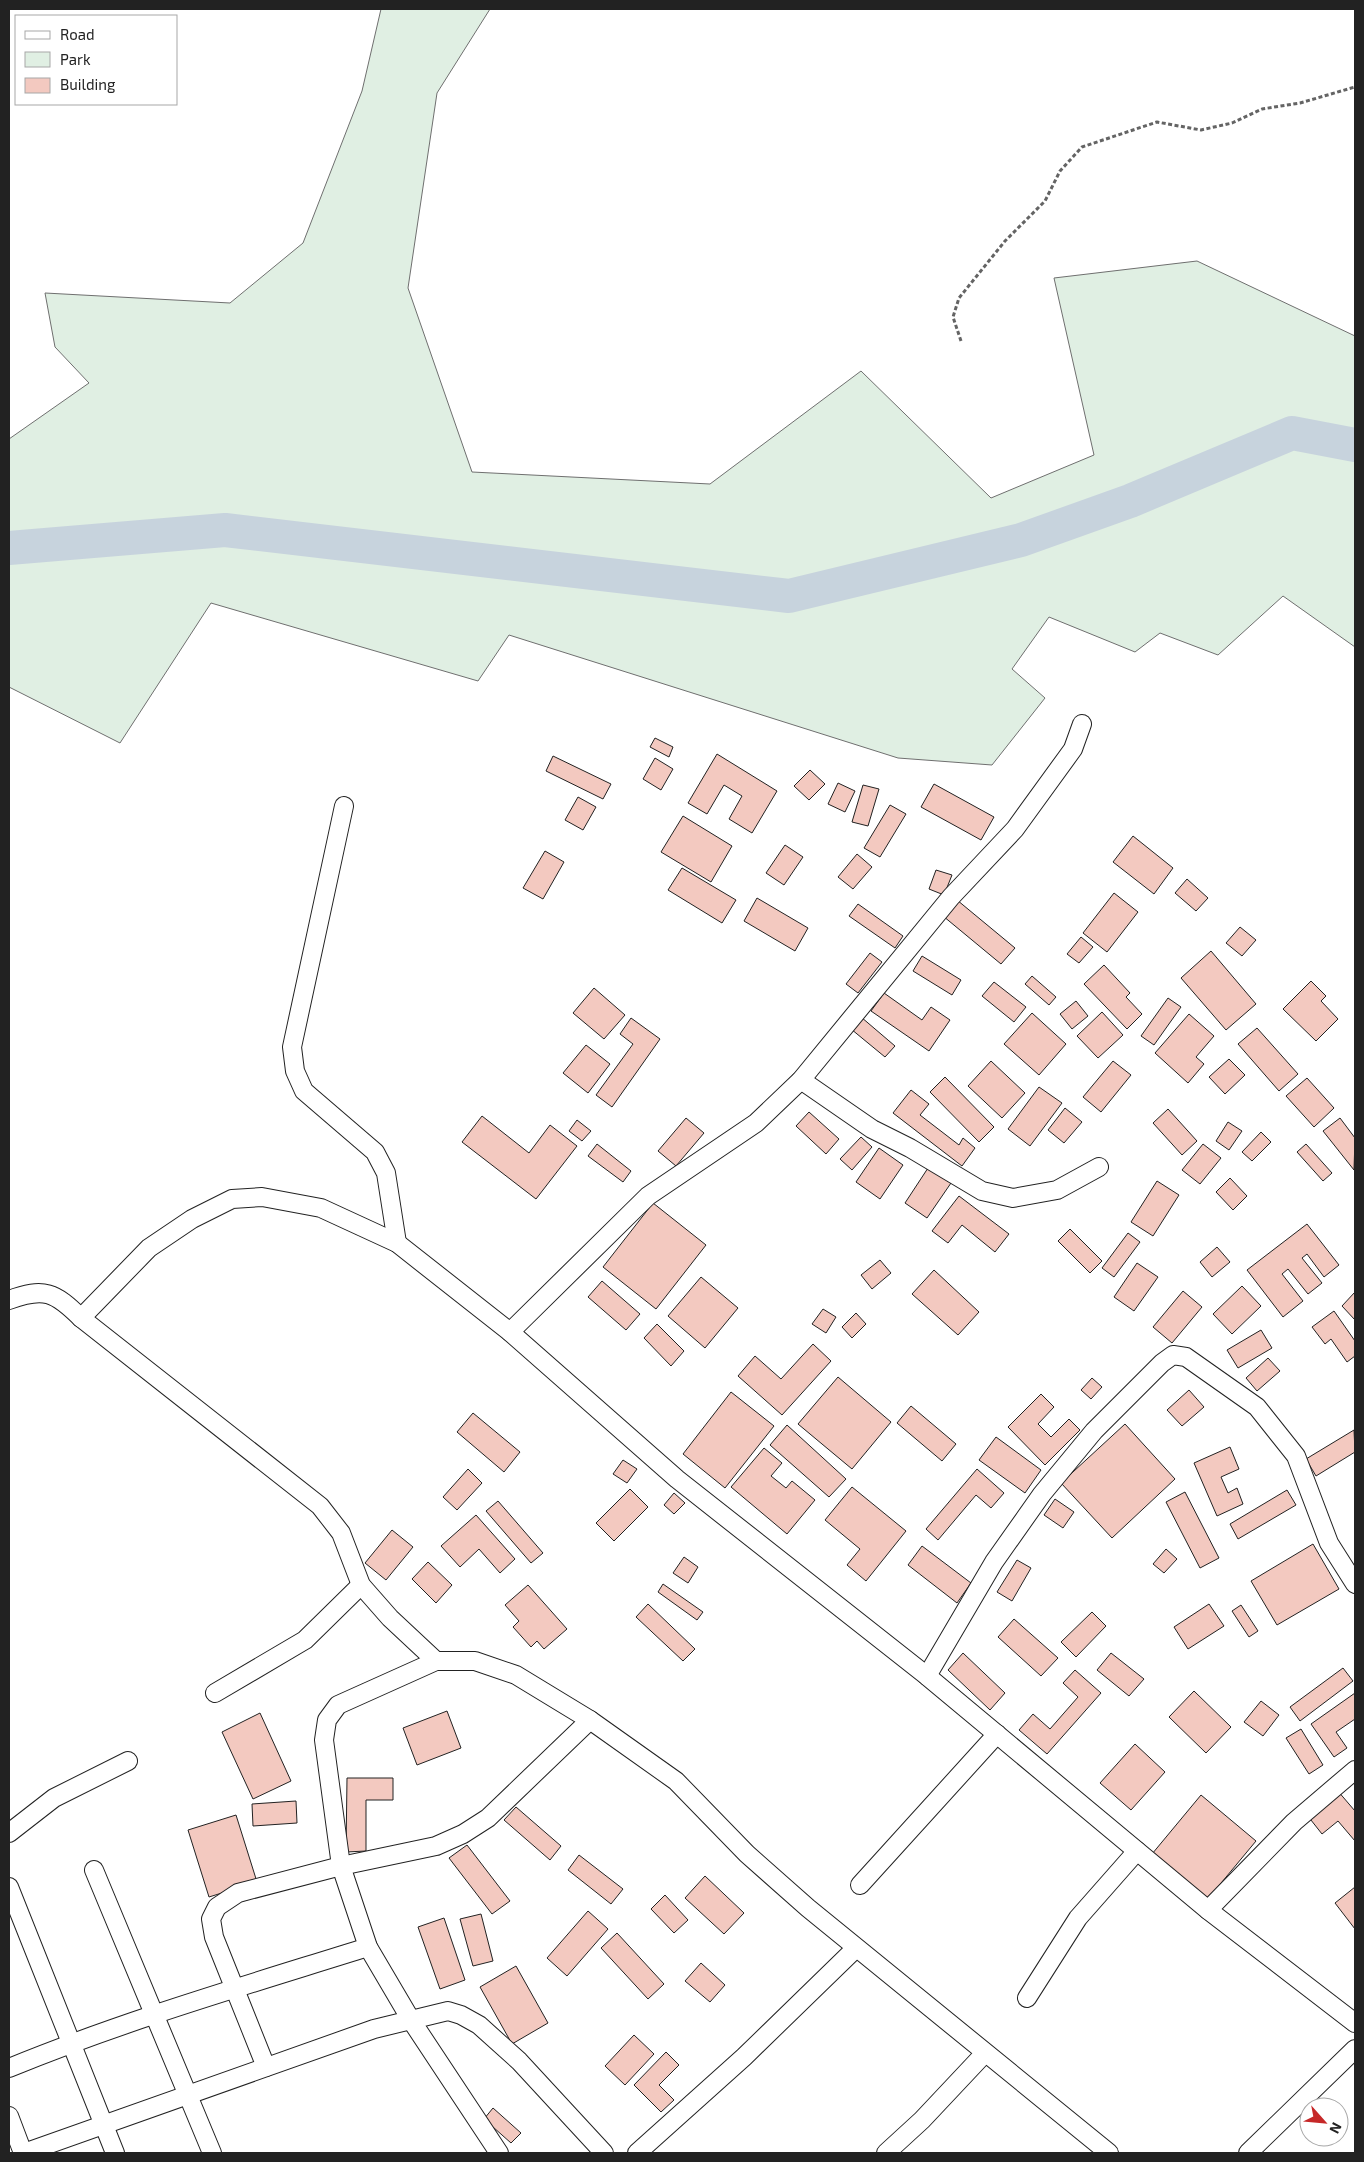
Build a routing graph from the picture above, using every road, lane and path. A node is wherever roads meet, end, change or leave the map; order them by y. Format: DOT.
graph roads {
  1 [pos="1355,87"];
  2 [pos="961,341"];
  3 [pos="1082,724"];
  4 [pos="344,806"];
  5 [pos="801,1080"];
  6 [pos="1099,1167"];
  7 [pos="397,1243"];
  8 [pos="9,1300"];
  9 [pos="81,1318"];
  10 [pos="510,1332"];
  11 [pos="1355,1584"];
  12 [pos="361,1585"];
  13 [pos="436,1661"];
  14 [pos="928,1676"];
  15 [pos="215,1693"];
  16 [pos="590,1720"];
  17 [pos="997,1734"];
  18 [pos="128,1761"];
  19 [pos="1355,1770"];
  20 [pos="9,1833"];
  21 [pos="1137,1850"];
  22 [pos="341,1866"];
  23 [pos="94,1870"];
  24 [pos="860,1885"];
  25 [pos="9,1887"];
  26 [pos="1208,1910"];
  27 [pos="368,1947"];
  28 [pos="855,1949"];
  29 [pos="236,1988"];
  30 [pos="1027,1998"];
  31 [pos="155,2014"];
  32 [pos="411,2020"];
  33 [pos="1355,2023"];
  34 [pos="72,2042"];
  35 [pos="1355,2049"];
  36 [pos="985,2053"];
  37 [pos="266,2067"];
  38 [pos="9,2068"];
  39 [pos="189,2094"];
  40 [pos="9,2116"];
  41 [pos="105,2124"];
  42 [pos="24,2153"];
  43 [pos="115,2153"];
  44 [pos="212,2153"];
  45 [pos="499,2153"];
  46 [pos="604,2153"];
  47 [pos="638,2153"];
  48 [pos="886,2153"];
  49 [pos="1109,2153"];
  50 [pos="1248,2153"];
  1 -- 2 [label="path"];
  3 -- 5 [label="street"];
  4 -- 7 [label="street"];
  5 -- 6 [label="street"];
  5 -- 10 [label="street"];
  7 -- 9 [label="street"];
  7 -- 10 [label="street"];
  8 -- 9 [label="street"];
  9 -- 12 [label="street"];
  10 -- 14 [label="street"];
  11 -- 14 [label="street"];
  12 -- 13 [label="street"];
  12 -- 15 [label="street"];
  13 -- 16 [label="street"];
  13 -- 22 [label="street"];
  14 -- 17 [label="street"];
  16 -- 22 [label="street"];
  16 -- 28 [label="street"];
  17 -- 21 [label="street"];
  17 -- 24 [label="street"];
  18 -- 20 [label="street"];
  19 -- 26 [label="street"];
  21 -- 26 [label="street"];
  21 -- 30 [label="street"];
  22 -- 27 [label="street"];
  22 -- 29 [label="street"];
  23 -- 31 [label="street"];
  25 -- 34 [label="street"];
  26 -- 33 [label="street"];
  27 -- 29 [label="street"];
  27 -- 32 [label="street"];
  28 -- 36 [label="street"];
  28 -- 47 [label="street"];
  29 -- 31 [label="street"];
  29 -- 37 [label="street"];
  31 -- 34 [label="street"];
  31 -- 39 [label="street"];
  32 -- 37 [label="street"];
  32 -- 45 [label="street"];
  32 -- 46 [label="street"];
  34 -- 38 [label="street"];
  34 -- 41 [label="street"];
  35 -- 50 [label="street"];
  36 -- 48 [label="street"];
  36 -- 49 [label="street"];
  37 -- 39 [label="street"];
  39 -- 41 [label="street"];
  39 -- 44 [label="street"];
  40 -- 42 [label="street"];
  41 -- 42 [label="street"];
  41 -- 43 [label="street"];
}
